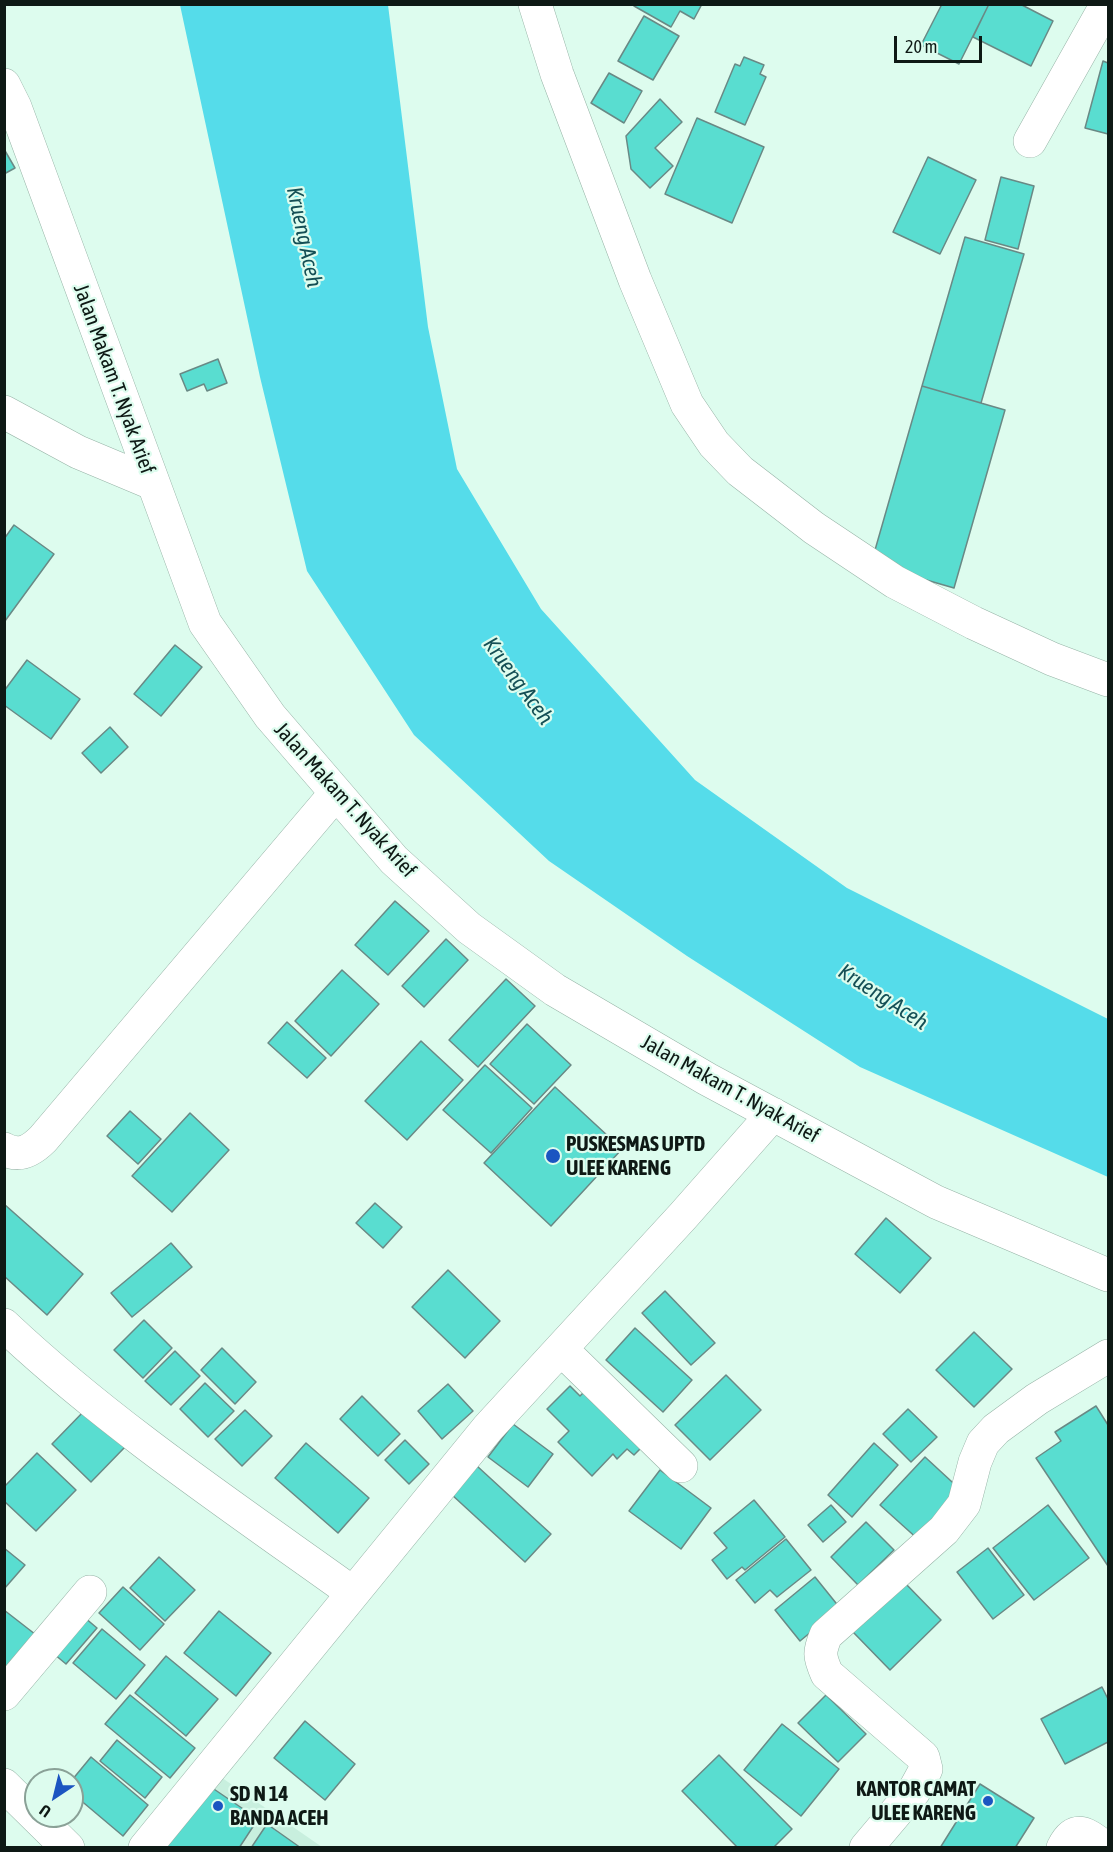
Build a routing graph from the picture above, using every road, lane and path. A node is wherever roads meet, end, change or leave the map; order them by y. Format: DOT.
graph roads {
  1 [pos="535,4"];
  2 [pos="1107,4"];
  3 [pos="8,102"];
  4 [pos="1030,141"];
  5 [pos="4,412"];
  6 [pos="152,483"];
  7 [pos="1108,680"];
  8 [pos="336,793"];
  9 [pos="773,1114"];
  10 [pos="4,1149"];
  11 [pos="1108,1275"];
  12 [pos="4,1325"];
  13 [pos="561,1349"];
  14 [pos="1108,1356"];
  15 [pos="681,1466"];
  16 [pos="90,1592"];
  17 [pos="353,1593"];
  18 [pos="4,1694"];
  19 [pos="4,1785"];
  20 [pos="62,1845"];
  21 [pos="145,1848"];
  22 [pos="866,1848"];
  23 [pos="1063,1848"];
  24 [pos="1106,1848"];
  1 -- 7 [label="street"];
  2 -- 4 [label="street"];
  3 -- 6 [label="street, Jalan Makam T. Nyak Arief"];
  5 -- 6 [label="street"];
  6 -- 8 [label="street, Jalan Makam T. Nyak Arief"];
  8 -- 9 [label="street, Jalan Makam T. Nyak Arief"];
  8 -- 10 [label="street"];
  9 -- 11 [label="street, Jalan Makam T. Nyak Arief"];
  9 -- 13 [label="street"];
  12 -- 17 [label="street"];
  13 -- 15 [label="street"];
  13 -- 17 [label="street"];
  14 -- 22 [label="street"];
  16 -- 18 [label="street"];
  17 -- 21 [label="street"];
  19 -- 20 [label="street"];
  23 -- 24 [label="street"];
}
